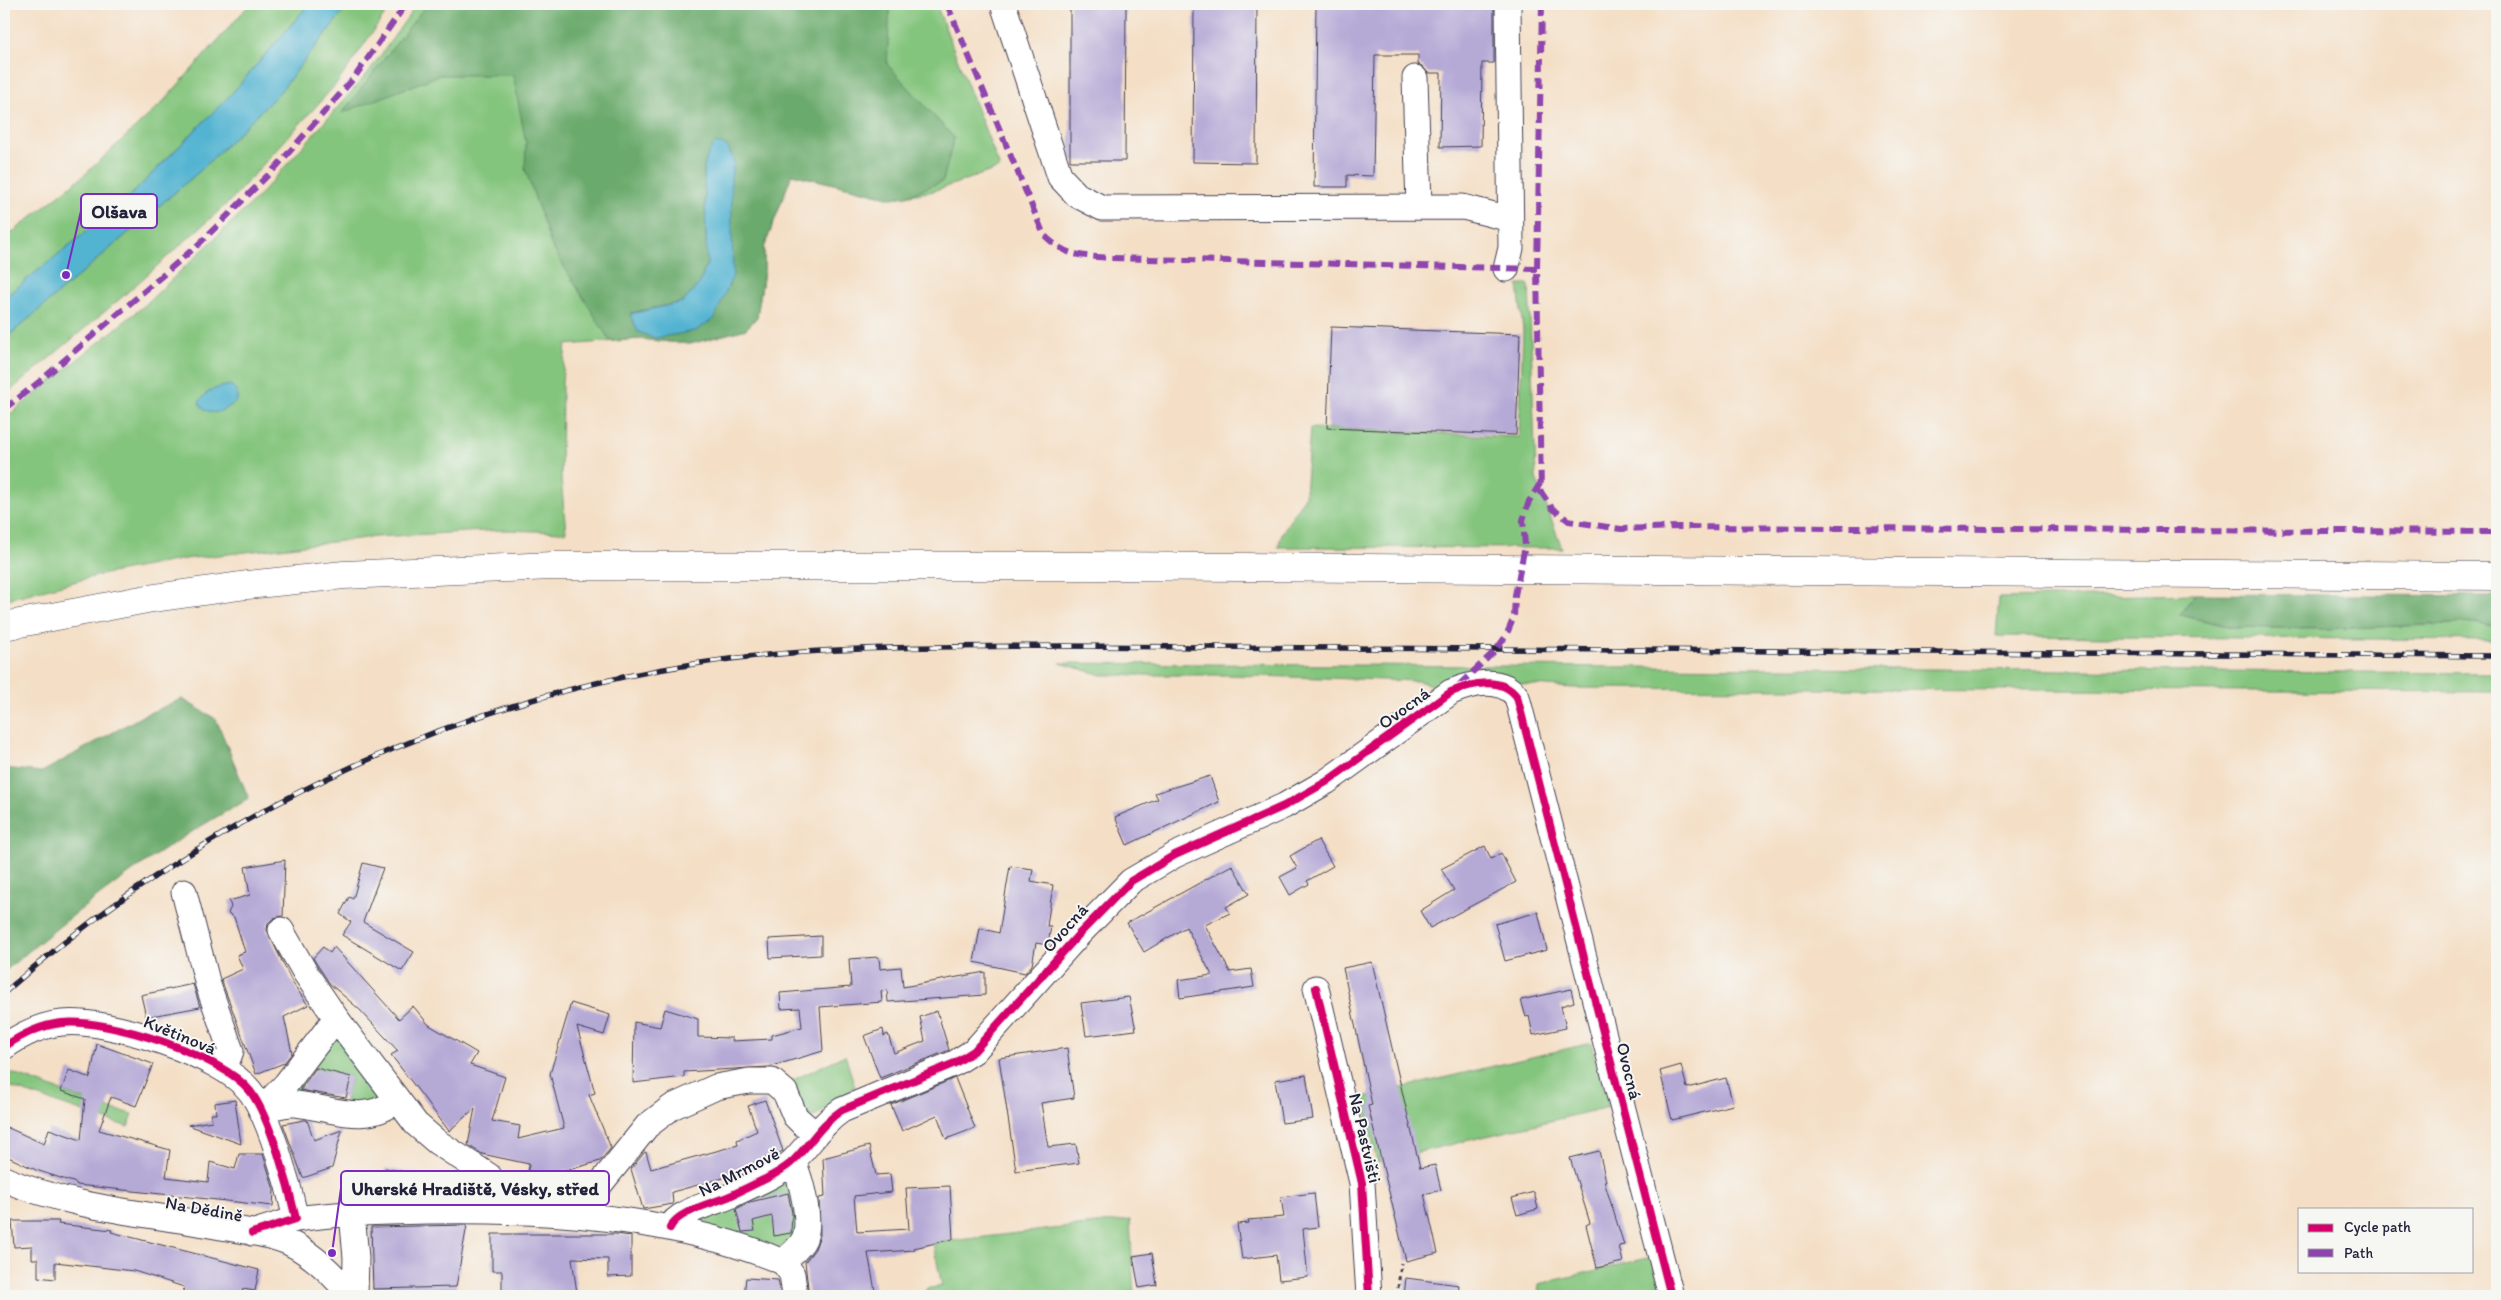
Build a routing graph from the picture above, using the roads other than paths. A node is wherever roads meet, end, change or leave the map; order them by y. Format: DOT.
graph roads {
  1 [pos="1003,4"];
  2 [pos="1508,4"];
  3 [pos="1416,78"];
  4 [pos="1419,206"];
  5 [pos="1510,219"];
  6 [pos="1506,269"];
  7 [pos="2497,576"];
  8 [pos="4,626"];
  9 [pos="184,892"];
  10 [pos="281,930"];
  11 [pos="1316,988"];
  12 [pos="336,1018"];
  13 [pos="4,1047"];
  14 [pos="224,1069"];
  15 [pos="397,1100"];
  16 [pos="261,1110"];
  17 [pos="816,1135"];
  18 [pos="792,1162"];
  19 [pos="4,1179"];
  20 [pos="501,1210"];
  21 [pos="352,1213"];
  22 [pos="586,1216"];
  23 [pos="296,1219"];
  24 [pos="670,1228"];
  25 [pos="252,1233"];
  26 [pos="783,1262"];
  27 [pos="353,1296"];
  28 [pos="795,1296"];
  29 [pos="1369,1296"];
  30 [pos="1671,1296"];
  1 -- 4 [label="street"];
  2 -- 5 [label="street"];
  3 -- 4 [label="street"];
  4 -- 5 [label="street"];
  5 -- 6 [label="street"];
  7 -- 8 [label="main road"];
  9 -- 14 [label="street"];
  10 -- 12 [label="street"];
  11 -- 29 [label="street, Na Pastvišti"];
  12 -- 15 [label="street"];
  12 -- 16 [label="street"];
  13 -- 14 [label="street, Květinová"];
  14 -- 16 [label="street, Květinová"];
  15 -- 16 [label="street"];
  15 -- 20 [label="street"];
  16 -- 23 [label="street, Květinová"];
  17 -- 18 [label="street, Na Mrmově"];
  17 -- 22 [label="street"];
  17 -- 30 [label="street, Ovocná"];
  18 -- 24 [label="street, Na Mrmově"];
  18 -- 26 [label="street, Na Mrmově"];
  19 -- 25 [label="street, Na Dědině"];
  20 -- 21 [label="street"];
  20 -- 22 [label="street"];
  21 -- 23 [label="street"];
  21 -- 27 [label="street"];
  22 -- 24 [label="street"];
  23 -- 25 [label="street"];
  24 -- 26 [label="street"];
  25 -- 27 [label="street, Na Dědině"];
  26 -- 28 [label="street"];
}
